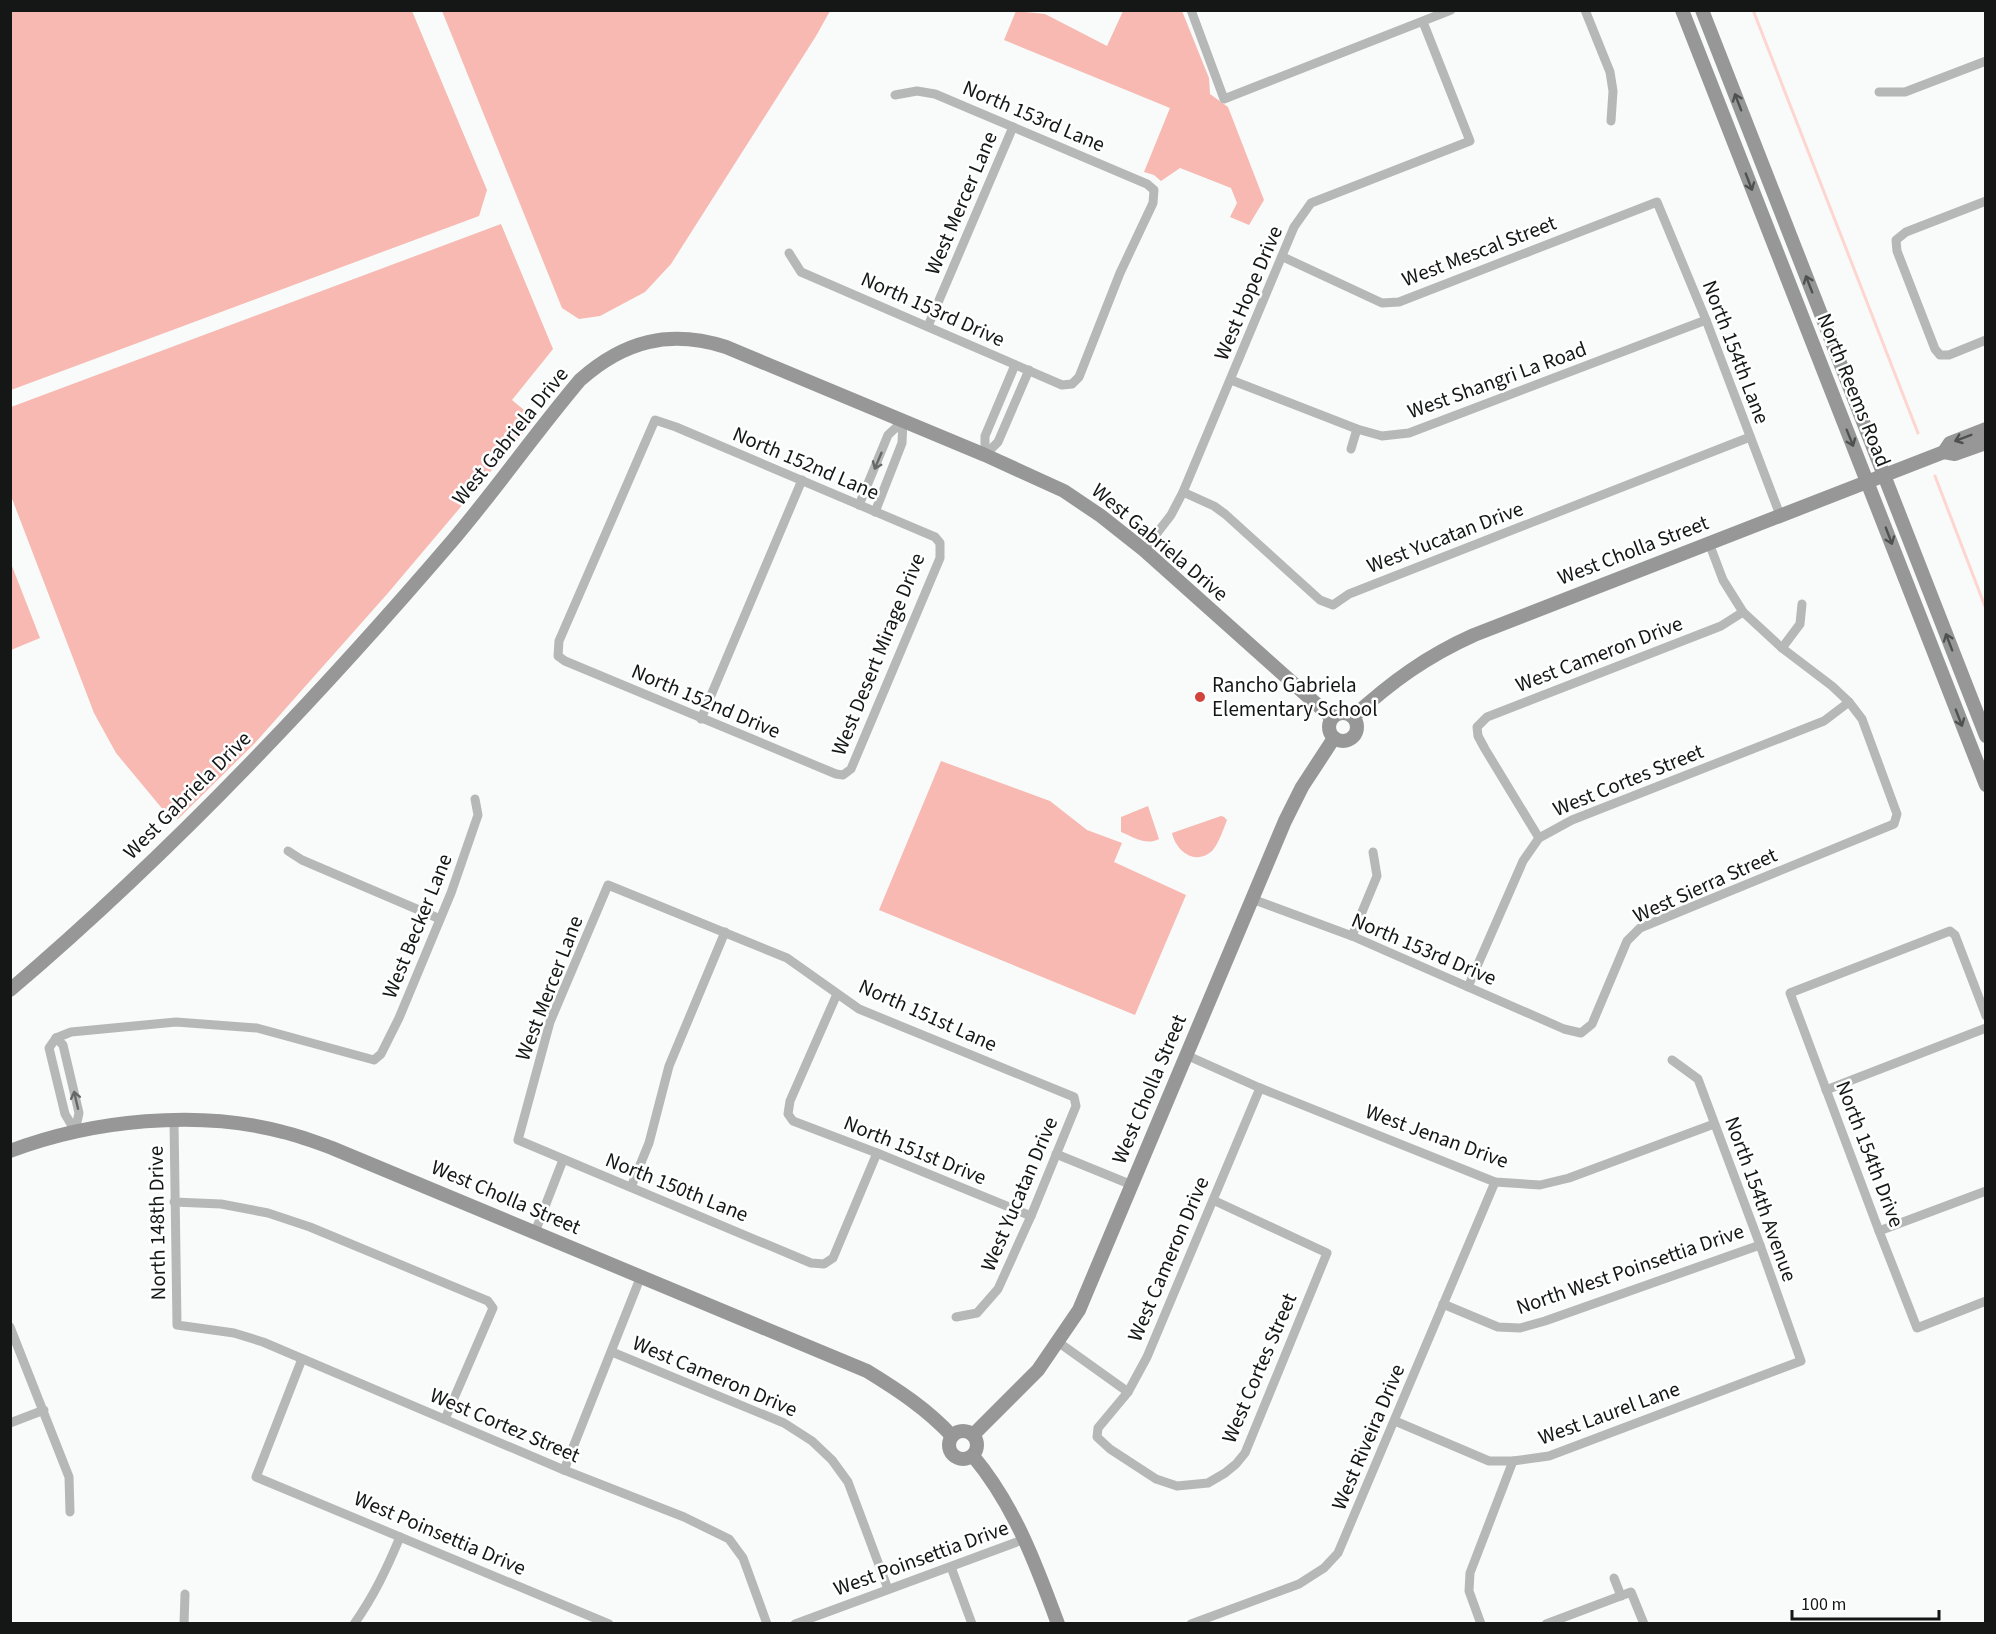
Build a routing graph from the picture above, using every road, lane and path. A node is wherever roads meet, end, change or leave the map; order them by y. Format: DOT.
graph roads {
  1 [pos="1191,10"];
  2 [pos="1451,10"];
  3 [pos="1585,10"];
  4 [pos="1682,10"];
  5 [pos="1702,10"];
  6 [pos="1423,21"];
  7 [pos="1986,61"];
  8 [pos="1879,92"];
  9 [pos="895,95"];
  10 [pos="1611,121"];
  11 [pos="1013,127"];
  12 [pos="1986,201"];
  13 [pos="1657,202"];
  14 [pos="789,253"];
  15 [pos="1282,257"];
  16 [pos="1706,320"];
  17 [pos="928,326"];
  18 [pos="1986,340"];
  19 [pos="1015,365"];
  20 [pos="1029,370"];
  21 [pos="1231,380"];
  22 [pos="1072,384"];
  23 [pos="996,409"];
  24 [pos="1010,415"];
  25 [pos="903,421"];
  26 [pos="1357,429"];
  27 [pos="1986,429"];
  28 [pos="1750,437"];
  29 [pos="1986,443"];
  30 [pos="1351,449"];
  31 [pos="1944,452"];
  32 [pos="985,455"];
  33 [pos="1885,475"];
  34 [pos="802,480"];
  35 [pos="1868,482"];
  36 [pos="1183,492"];
  37 [pos="859,505"];
  38 [pos="875,512"];
  39 [pos="1780,515"];
  40 [pos="940,543"];
  41 [pos="1709,543"];
  42 [pos="1144,550"];
  43 [pos="1802,604"];
  44 [pos="1743,612"];
  45 [pos="1782,648"];
  46 [pos="558,656"];
  47 [pos="1849,702"];
  48 [pos="1353,717"];
  49 [pos="1332,718"];
  50 [pos="701,719"];
  51 [pos="1986,736"];
  52 [pos="1334,738"];
  53 [pos="843,775"];
  54 [pos="1986,785"];
  55 [pos="475,799"];
  56 [pos="1539,838"];
  57 [pos="288,851"];
  58 [pos="1373,852"];
  59 [pos="608,885"];
  60 [pos="1252,899"];
  61 [pos="440,919"];
  62 [pos="725,932"];
  63 [pos="1352,936"];
  64 [pos="1468,987"];
  65 [pos="10,990"];
  66 [pos="837,994"];
  67 [pos="1986,1016"];
  68 [pos="1986,1028"];
  69 [pos="1581,1033"];
  70 [pos="56,1038"];
  71 [pos="1186,1055"];
  72 [pos="1672,1060"];
  73 [pos="1260,1088"];
  74 [pos="1826,1090"];
  75 [pos="1074,1097"];
  76 [pos="174,1121"];
  77 [pos="1714,1124"];
  78 [pos="75,1131"];
  79 [pos="518,1140"];
  80 [pos="10,1151"];
  81 [pos="877,1152"];
  82 [pos="1056,1154"];
  83 [pos="563,1160"];
  84 [pos="1495,1182"];
  85 [pos="1132,1185"];
  86 [pos="631,1187"];
  87 [pos="1986,1191"];
  88 [pos="1213,1200"];
  89 [pos="174,1202"];
  90 [pos="1031,1216"];
  91 [pos="1879,1231"];
  92 [pos="535,1232"];
  93 [pos="1760,1245"];
  94 [pos="641,1276"];
  95 [pos="1986,1301"];
  96 [pos="1443,1304"];
  97 [pos="956,1317"];
  98 [pos="177,1325"];
  99 [pos="10,1326"];
  100 [pos="1058,1342"];
  101 [pos="612,1352"];
  102 [pos="302,1359"];
  103 [pos="1801,1361"];
  104 [pos="1128,1392"];
  105 [pos="44,1410"];
  106 [pos="445,1419"];
  107 [pos="1395,1421"];
  108 [pos="10,1424"];
  109 [pos="973,1434"];
  110 [pos="952,1436"];
  111 [pos="1097,1437"];
  112 [pos="973,1456"];
  113 [pos="1513,1461"];
  114 [pos="564,1470"];
  115 [pos="70,1512"];
  116 [pos="400,1537"];
  117 [pos="1025,1539"];
  118 [pos="951,1566"];
  119 [pos="1614,1578"];
  120 [pos="888,1589"];
  121 [pos="185,1594"];
  122 [pos="1621,1596"];
  123 [pos="184,1623"];
  124 [pos="354,1623"];
  125 [pos="609,1623"];
  126 [pos="767,1623"];
  127 [pos="795,1623"];
  128 [pos="972,1623"];
  129 [pos="1058,1623"];
  130 [pos="1191,1623"];
  131 [pos="1481,1623"];
  132 [pos="1546,1623"];
  133 [pos="1644,1623"];
  1 -- 6 [label="street"];
  2 -- 6 [label="street"];
  3 -- 10 [label="street"];
  4 -- 35 [label="street, North Reems Road, one-way"];
  33 -- 5 [label="street, North Reems Road, one-way"];
  6 -- 15 [label="street, West Hope Drive"];
  7 -- 8 [label="street"];
  9 -- 11 [label="street, North 153rd Lane"];
  11 -- 17 [label="street, West Mercer Lane"];
  11 -- 22 [label="street, North 153rd Lane"];
  12 -- 18 [label="street"];
  13 -- 15 [label="street, West Mescal Street"];
  13 -- 16 [label="street, North 154th Lane"];
  14 -- 17 [label="street, North 153rd Drive"];
  15 -- 21 [label="street, West Hope Drive"];
  16 -- 26 [label="street, West Shangri La Road"];
  16 -- 28 [label="street, North 154th Lane"];
  17 -- 19 [label="street, North 153rd Drive"];
  19 -- 20 [label="street, North 153rd Drive"];
  19 -- 23 [label="street"];
  20 -- 22 [label="street, North 153rd Drive"];
  20 -- 24 [label="street"];
  21 -- 26 [label="street, West Shangri La Road"];
  21 -- 36 [label="street, West Hope Drive"];
  23 -- 24 [label="street"];
  23 -- 32 [label="street"];
  24 -- 32 [label="street"];
  25 -- 32 [label="street, West Gabriela Drive"];
  25 -- 37 [label="street, one-way"];
  25 -- 38 [label="street"];
  25 -- 65 [label="street, West Gabriela Drive"];
  26 -- 30 [label="street"];
  27 -- 31 [label="street, West Cholla Street, one-way"];
  28 -- 36 [label="street, West Yucatan Drive"];
  28 -- 39 [label="street, North 154th Lane"];
  29 -- 31 [label="street, West Cholla Street"];
  31 -- 33 [label="street, West Cholla Street"];
  32 -- 42 [label="street, West Gabriela Drive"];
  33 -- 35 [label="street, West Cholla Street"];
  51 -- 33 [label="street, North Reems Road, one-way"];
  34 -- 37 [label="street, North 152nd Lane"];
  34 -- 46 [label="street, North 152nd Lane"];
  34 -- 50 [label="street"];
  35 -- 39 [label="street, West Cholla Street"];
  35 -- 54 [label="street, North Reems Road, one-way"];
  36 -- 42 [label="street, West Hope Drive"];
  37 -- 38 [label="street, North 152nd Lane"];
  38 -- 40 [label="street, North 152nd Lane"];
  39 -- 41 [label="street, West Cholla Street"];
  40 -- 53 [label="street, West Desert Mirage Drive"];
  41 -- 44 [label="street"];
  41 -- 48 [label="street, West Cholla Street"];
  42 -- 49 [label="street, West Gabriela Drive"];
  43 -- 45 [label="street"];
  44 -- 45 [label="street"];
  44 -- 56 [label="street, West Cameron Drive"];
  45 -- 47 [label="street"];
  46 -- 50 [label="street, North 152nd Drive"];
  47 -- 56 [label="street, West Cortes Street"];
  47 -- 69 [label="street, West Sierra Street"];
  48 -- 49 [label="street"];
  48 -- 52 [label="street"];
  49 -- 52 [label="street"];
  50 -- 53 [label="street, North 152nd Drive"];
  52 -- 60 [label="street, West Cholla Street"];
  55 -- 61 [label="street, West Becker Lane"];
  56 -- 64 [label="street, West Cortes Street"];
  57 -- 61 [label="street"];
  58 -- 63 [label="street"];
  59 -- 62 [label="street, North 151st Lane"];
  59 -- 79 [label="street, West Mercer Lane"];
  60 -- 63 [label="street, North 153rd Drive"];
  60 -- 71 [label="street, West Cholla Street"];
  61 -- 70 [label="street, West Becker Lane"];
  62 -- 66 [label="street, North 151st Lane"];
  62 -- 86 [label="street"];
  63 -- 64 [label="street, North 153rd Drive"];
  64 -- 69 [label="street, North 153rd Drive"];
  66 -- 75 [label="street, North 151st Lane"];
  66 -- 81 [label="street, North 151st Drive"];
  67 -- 74 [label="street, North 154th Drive"];
  68 -- 74 [label="street"];
  78 -- 70 [label="street, one-way"];
  70 -- 78 [label="street"];
  71 -- 73 [label="street, West Jenan Drive"];
  71 -- 85 [label="street, West Cholla Street"];
  72 -- 77 [label="street, North 154th Avenue"];
  73 -- 84 [label="street, West Jenan Drive"];
  73 -- 88 [label="street, West Cameron Drive"];
  74 -- 91 [label="street, North 154th Drive"];
  75 -- 82 [label="street, West Yucatan Drive"];
  76 -- 78 [label="street, West Cholla Street"];
  76 -- 89 [label="street, North 148th Drive"];
  76 -- 92 [label="street, West Cholla Street"];
  77 -- 84 [label="street, West Jenan Drive"];
  77 -- 93 [label="street, North 154th Avenue"];
  78 -- 80 [label="street, West Cholla Street"];
  79 -- 83 [label="street, North 150th Lane"];
  81 -- 86 [label="street, North 150th Lane"];
  81 -- 90 [label="street, North 151st Drive"];
  82 -- 85 [label="street"];
  82 -- 90 [label="street, West Yucatan Drive"];
  83 -- 86 [label="street, North 150th Lane"];
  83 -- 92 [label="street"];
  84 -- 96 [label="street, West Riveira Drive"];
  85 -- 100 [label="street, West Cholla Street"];
  87 -- 91 [label="street"];
  88 -- 104 [label="street, West Cameron Drive"];
  88 -- 111 [label="street, West Cortes Street"];
  89 -- 98 [label="street, North 148th Drive"];
  89 -- 106 [label="street"];
  90 -- 97 [label="street, West Yucatan Drive"];
  91 -- 95 [label="street, North 154th Drive"];
  92 -- 94 [label="street, West Cholla Street"];
  93 -- 96 [label="street, North West Poinsettia Drive"];
  93 -- 103 [label="street, North 154th Avenue"];
  94 -- 101 [label="street"];
  94 -- 110 [label="street, West Cholla Street"];
  96 -- 107 [label="street, West Riveira Drive"];
  98 -- 102 [label="street, West Cortez Street"];
  99 -- 105 [label="street"];
  100 -- 104 [label="street"];
  100 -- 109 [label="street, West Cholla Street"];
  101 -- 114 [label="street"];
  101 -- 120 [label="street, West Cameron Drive"];
  102 -- 106 [label="street, West Cortez Street"];
  102 -- 116 [label="street, West Poinsettia Drive"];
  103 -- 113 [label="street, West Laurel Lane"];
  104 -- 111 [label="street, West Cameron Drive"];
  105 -- 108 [label="street"];
  105 -- 115 [label="street"];
  106 -- 114 [label="street, West Cortez Street"];
  107 -- 113 [label="street, West Laurel Lane"];
  107 -- 130 [label="street, West Riveira Drive"];
  109 -- 110 [label="street"];
  109 -- 112 [label="street"];
  110 -- 112 [label="street"];
  112 -- 117 [label="street"];
  113 -- 131 [label="street"];
  114 -- 126 [label="street, West Cortez Street"];
  116 -- 124 [label="street"];
  116 -- 125 [label="street, West Poinsettia Drive"];
  117 -- 118 [label="street, West Poinsettia Drive"];
  117 -- 129 [label="street"];
  118 -- 120 [label="street, West Poinsettia Drive"];
  118 -- 128 [label="street"];
  119 -- 122 [label="street"];
  120 -- 127 [label="street, West Poinsettia Drive"];
  121 -- 123 [label="street"];
  122 -- 132 [label="street"];
  122 -- 133 [label="street"];
}
